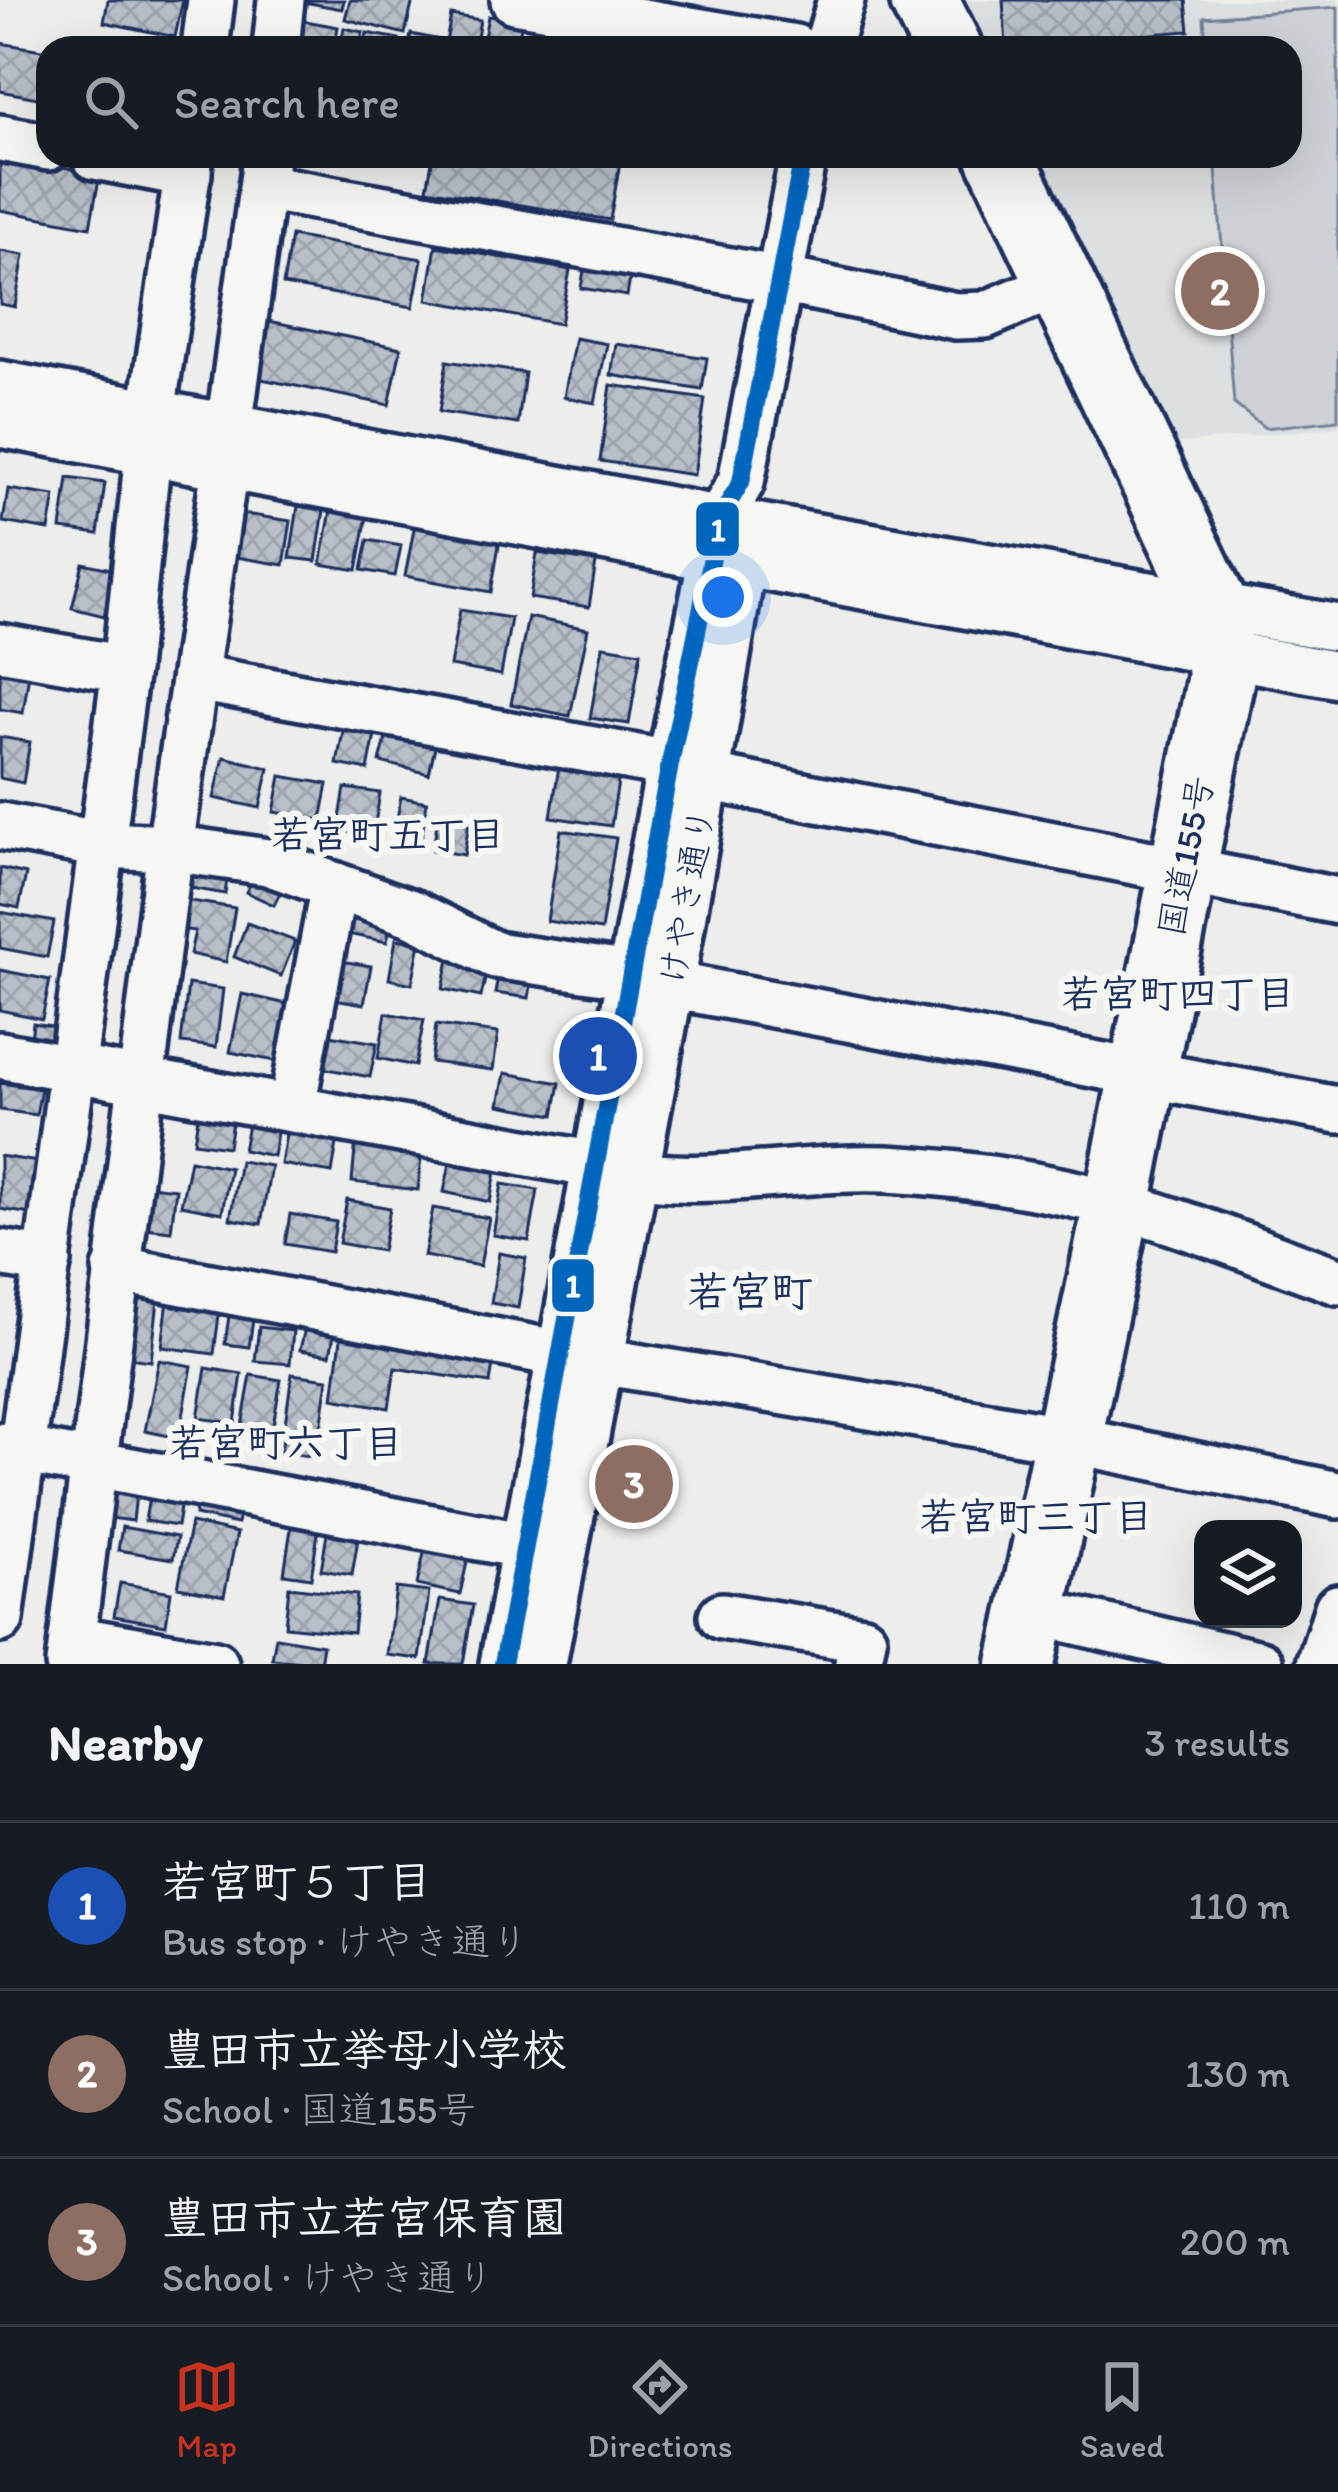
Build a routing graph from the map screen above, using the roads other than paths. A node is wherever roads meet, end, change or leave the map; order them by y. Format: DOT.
graph roads {
  1 [pos="211,0"];
  2 [pos="281,0"];
  3 [pos="514,0"];
  4 [pos="841,0"];
  5 [pos="924,0"];
  6 [pos="603,8"];
  7 [pos="206,36"];
  8 [pos="277,36"];
  9 [pos="737,36"];
  10 [pos="830,36"];
  11 [pos="941,36"];
  12 [pos="0,138"];
  13 [pos="36,145"];
  14 [pos="189,168"];
  15 [pos="801,168"];
  16 [pos="1006,168"];
  17 [pos="265,171"];
  18 [pos="780,280"];
  19 [pos="1061,283"];
  20 [pos="0,384"];
  21 [pos="0,424"];
  22 [pos="150,433"];
  23 [pos="227,447"];
  24 [pos="733,529"];
  25 [pos="1338,628"];
  26 [pos="1216,630"];
  27 [pos="0,647"];
  28 [pos="125,669"];
  29 [pos="1338,675"];
  30 [pos="196,678"];
  31 [pos="688,771"];
  32 [pos="0,826"];
  33 [pos="103,845"];
  34 [pos="170,848"];
  35 [pos="1182,870"];
  36 [pos="334,885"];
  37 [pos="1338,901"];
  38 [pos="651,980"];
  39 [pos="0,1055"];
  40 [pos="73,1069"];
  41 [pos="1144,1076"];
  42 [pos="142,1079"];
  43 [pos="292,1107"];
  44 [pos="1338,1110"];
  45 [pos="614,1171"];
  46 [pos="1117,1206"];
  47 [pos="0,1252"];
  48 [pos="48,1262"];
  49 [pos="116,1269"];
  50 [pos="1338,1281"];
  51 [pos="581,1357"];
  52 [pos="1067,1439"];
  53 [pos="10,1448"];
  54 [pos="92,1465"];
  55 [pos="1338,1495"];
  56 [pos="526,1546"];
  57 [pos="1338,1607"];
  58 [pos="722,1616"];
  59 [pos="0,1618"];
  60 [pos="1025,1637"];
  61 [pos="70,1652"];
  62 [pos="215,1664"];
  63 [pos="503,1664"];
  64 [pos="543,1664"];
  65 [pos="858,1664"];
  66 [pos="1260,1664"];
  67 [pos="1319,1664"];
  1 -- 7 [label="street"];
  2 -- 8 [label="street"];
  3 -- 6 [label="street"];
  4 -- 10 [label="street"];
  5 -- 11 [label="highway"];
  6 -- 9 [label="street"];
  12 -- 13 [label="street"];
  14 -- 22 [label="street"];
  15 -- 18 [label="street"];
  16 -- 19 [label="highway"];
  17 -- 18 [label="street"];
  17 -- 23 [label="street"];
  18 -- 19 [label="street"];
  18 -- 24 [label="street"];
  19 -- 26 [label="highway"];
  20 -- 22 [label="street"];
  21 -- 22 [label="street"];
  22 -- 23 [label="street"];
  22 -- 28 [label="street"];
  23 -- 24 [label="street"];
  23 -- 30 [label="street"];
  24 -- 26 [label="street"];
  24 -- 31 [label="street"];
  25 -- 26 [label="street"];
  26 -- 29 [label="street"];
  26 -- 35 [label="highway, 国道155号"];
  27 -- 28 [label="street"];
  28 -- 33 [label="street"];
  30 -- 31 [label="street"];
  30 -- 34 [label="street"];
  31 -- 35 [label="street"];
  31 -- 38 [label="street"];
  32 -- 33 [label="street"];
  33 -- 34 [label="street"];
  33 -- 40 [label="street"];
  34 -- 36 [label="street"];
  34 -- 42 [label="street"];
  35 -- 37 [label="street"];
  35 -- 41 [label="highway, 国道155号"];
  36 -- 38 [label="street"];
  36 -- 43 [label="street"];
  38 -- 41 [label="street"];
  38 -- 45 [label="street"];
  39 -- 40 [label="street"];
  40 -- 42 [label="street"];
  40 -- 48 [label="street"];
  41 -- 44 [label="street"];
  41 -- 46 [label="highway, 国道155号"];
  42 -- 43 [label="street"];
  42 -- 49 [label="street"];
  43 -- 45 [label="street"];
  45 -- 46 [label="street"];
  45 -- 51 [label="street"];
  46 -- 50 [label="street"];
  46 -- 52 [label="highway, 国道155号"];
  47 -- 48 [label="street"];
  48 -- 53 [label="street"];
  49 -- 51 [label="street"];
  49 -- 54 [label="street"];
  51 -- 52 [label="street"];
  51 -- 56 [label="street"];
  51 -- 64 [label="street"];
  52 -- 55 [label="street"];
  52 -- 60 [label="highway, 国道155号"];
  53 -- 54 [label="street"];
  53 -- 59 [label="street"];
  54 -- 56 [label="street"];
  54 -- 61 [label="street"];
  56 -- 63 [label="street"];
  57 -- 67 [label="street"];
  58 -- 65 [label="street"];
  60 -- 66 [label="street"];
  61 -- 62 [label="street"];
}
